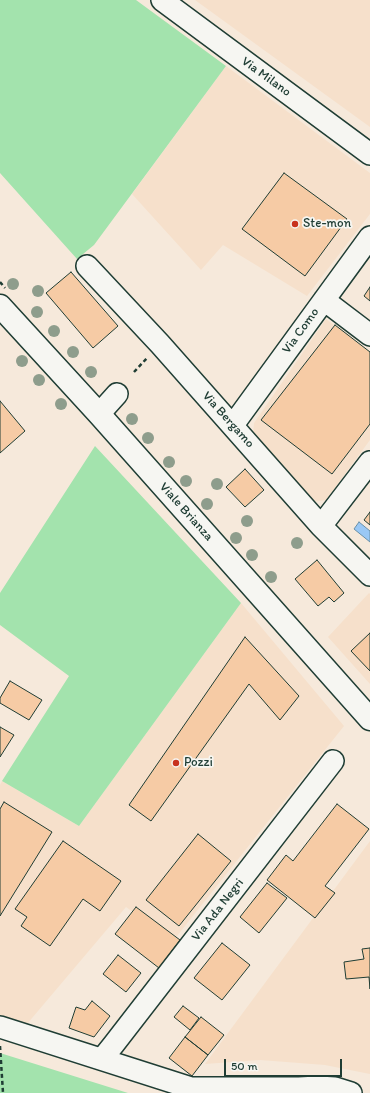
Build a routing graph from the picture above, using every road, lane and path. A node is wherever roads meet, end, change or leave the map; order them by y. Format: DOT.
graph roads {
  1 [pos="162,0"];
  2 [pos="370,154"];
  3 [pos="370,237"];
  4 [pos="87,266"];
  5 [pos="324,300"];
  6 [pos="0,306"];
  7 [pos="370,335"];
  8 [pos="116,394"];
  9 [pos="99,414"];
  10 [pos="233,425"];
  11 [pos="370,462"];
  12 [pos="321,526"];
  13 [pos="370,575"];
  14 [pos="370,719"];
  15 [pos="333,761"];
  16 [pos="0,1027"];
  17 [pos="0,1045"];
  18 [pos="102,1059"];
  19 [pos="297,1090"];
  20 [pos="2,1093"];
  21 [pos="351,1093"];
  1 -- 2 [label="street, Via Milano"];
  3 -- 5 [label="street, Via Como"];
  4 -- 10 [label="street, Via Bergamo"];
  5 -- 7 [label="street"];
  5 -- 10 [label="street, Via Como"];
  6 -- 9 [label="main road, Viale Brianza"];
  8 -- 9 [label="street"];
  9 -- 14 [label="main road, Viale Brianza"];
  10 -- 12 [label="street, Via Bergamo"];
  11 -- 12 [label="street"];
  12 -- 13 [label="street, Via Bergamo"];
  15 -- 18 [label="street, Via Ada Negri"];
  16 -- 18 [label="street"];
  17 -- 20 [label="path"];
  18 -- 19 [label="street"];
  19 -- 21 [label="street"];
}
